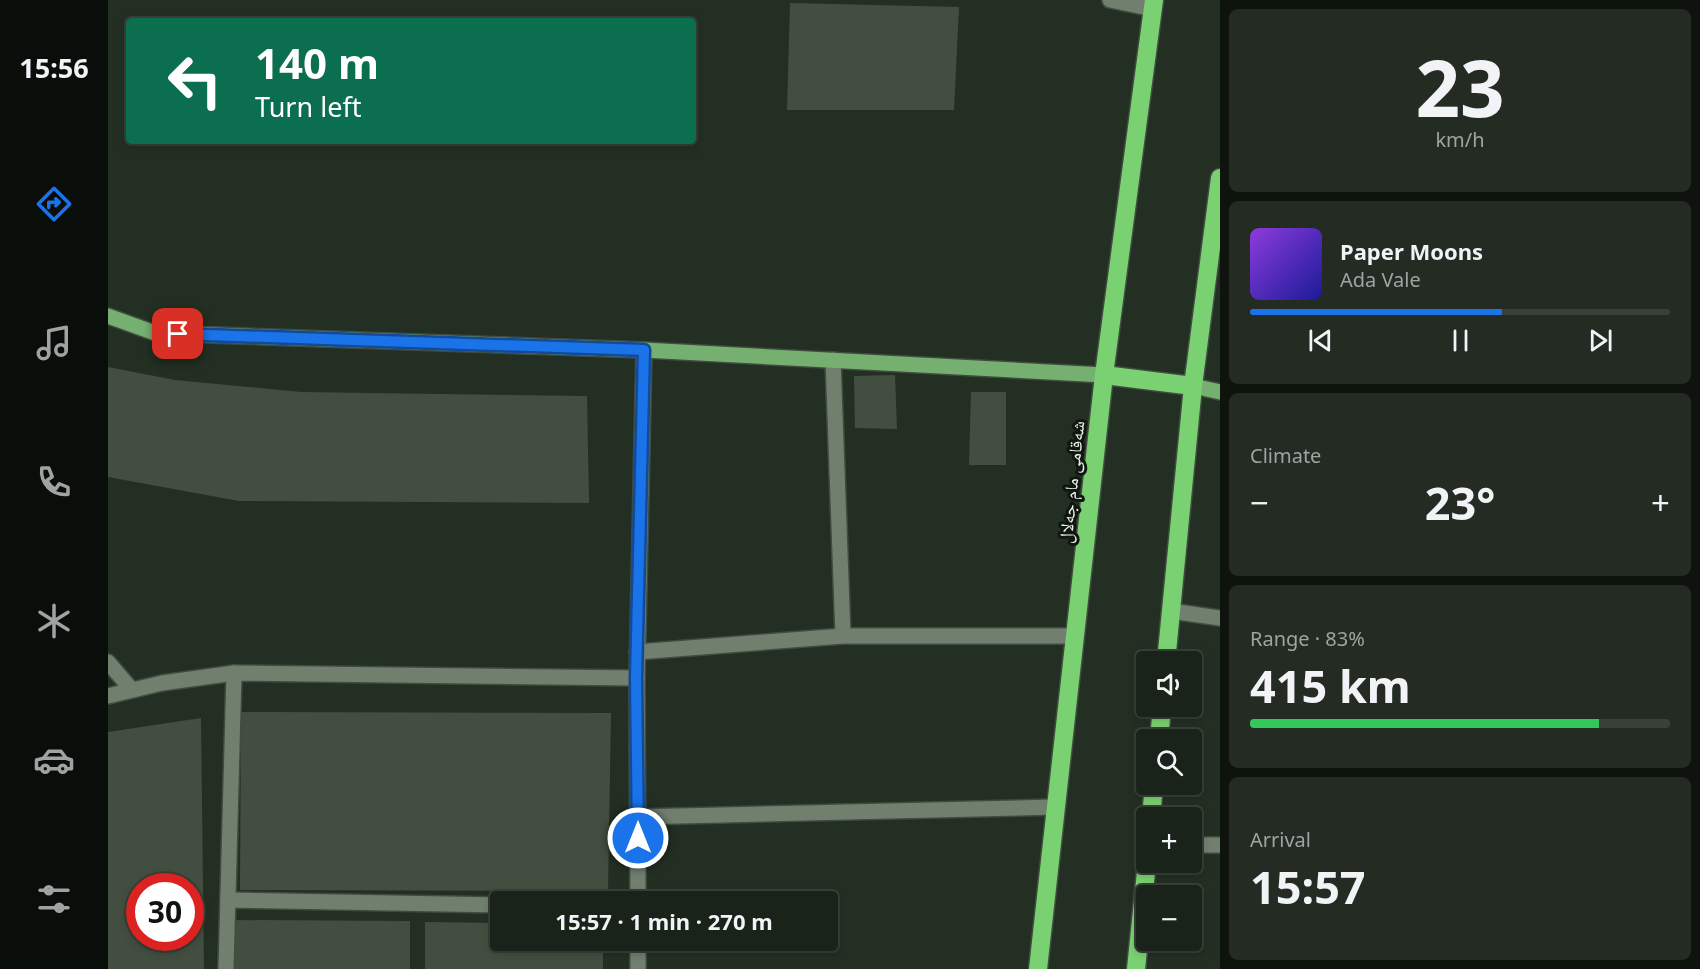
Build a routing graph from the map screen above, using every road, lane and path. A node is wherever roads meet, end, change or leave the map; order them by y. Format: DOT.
graph roads {
  1 [pos="1110,0"];
  2 [pos="1153,4"];
  3 [pos="1220,178"];
  4 [pos="108,316"];
  5 [pos="644,350"];
  6 [pos="833,360"];
  7 [pos="1104,375"];
  8 [pos="1193,386"];
  9 [pos="1220,392"];
  10 [pos="1171,611"];
  11 [pos="1220,618"];
  12 [pos="843,636"];
  13 [pos="1075,636"];
  14 [pos="1167,651"];
  15 [pos="637,652"];
  16 [pos="108,662"];
  17 [pos="234,673"];
  18 [pos="636,678"];
  19 [pos="131,689"];
  20 [pos="108,696"];
  21 [pos="1056,807"];
  22 [pos="637,817"];
  23 [pos="1202,845"];
  24 [pos="1220,845"];
  25 [pos="1146,873"];
  26 [pos="638,891"];
  27 [pos="228,900"];
  28 [pos="490,905"];
  29 [pos="638,951"];
  30 [pos="226,969"];
  31 [pos="638,969"];
  32 [pos="1038,969"];
  33 [pos="1136,969"];
  1 -- 2 [label="street"];
  2 -- 7 [label="highway, شەقامی مام جەلال"];
  3 -- 8 [label="highway"];
  4 -- 5 [label="main road"];
  5 -- 6 [label="main road"];
  5 -- 15 [label="street"];
  6 -- 7 [label="main road"];
  6 -- 12 [label="street"];
  7 -- 8 [label="highway"];
  7 -- 13 [label="highway, شەقامی مام جەلال"];
  8 -- 9 [label="main road"];
  8 -- 10 [label="highway"];
  10 -- 11 [label="street"];
  10 -- 14 [label="highway"];
  12 -- 13 [label="street"];
  12 -- 15 [label="street"];
  13 -- 21 [label="highway, شەقامی مام جەلال"];
  15 -- 18 [label="street"];
  16 -- 19 [label="street"];
  17 -- 18 [label="street"];
  17 -- 19 [label="street"];
  17 -- 27 [label="street"];
  18 -- 22 [label="street"];
  19 -- 20 [label="street"];
  21 -- 22 [label="street"];
  21 -- 32 [label="highway, شەقامی مام جەلال"];
  22 -- 26 [label="street"];
  23 -- 24 [label="street"];
  25 -- 33 [label="highway"];
  27 -- 28 [label="street"];
  27 -- 30 [label="street"];
  29 -- 31 [label="street"];
}
